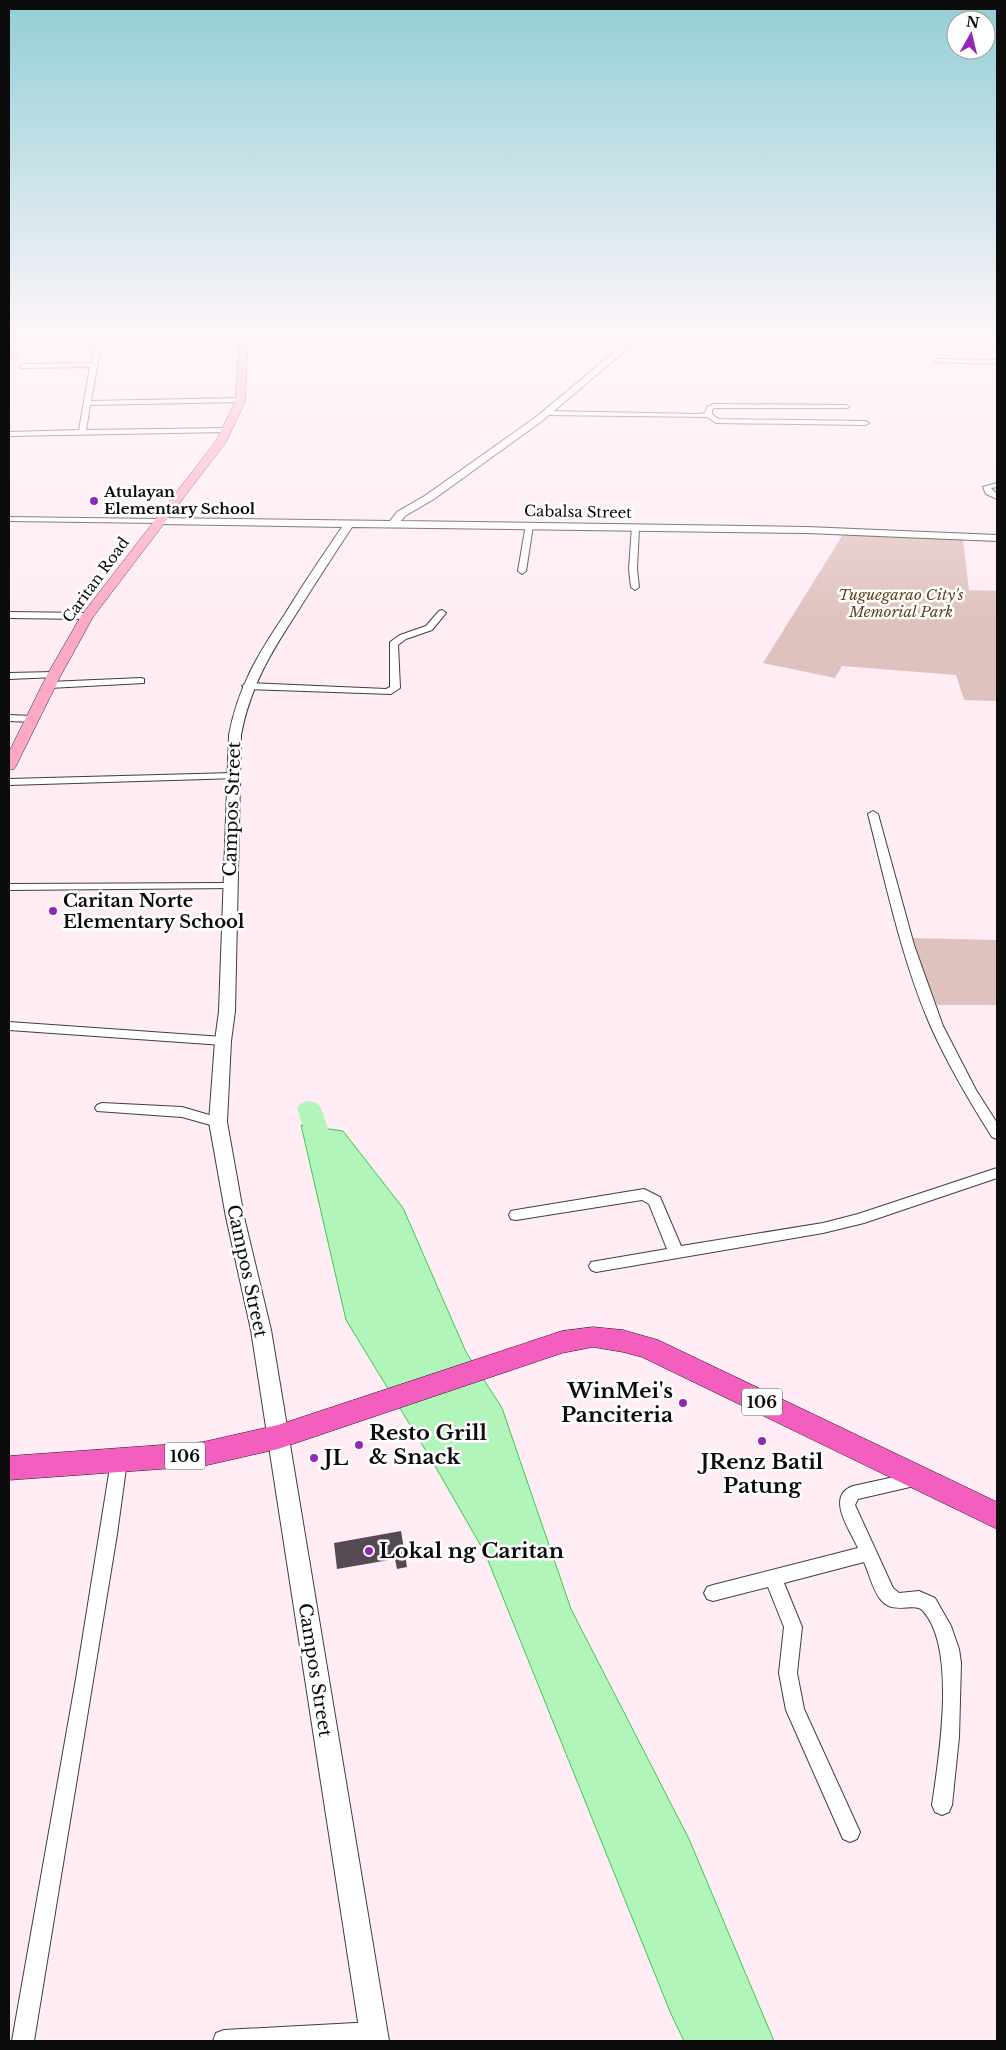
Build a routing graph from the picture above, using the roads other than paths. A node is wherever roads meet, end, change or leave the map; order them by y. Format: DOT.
graph roads {
  1 [pos="225,434"];
  2 [pos="517,434"];
  3 [pos="997,485"];
  4 [pos="997,497"];
  5 [pos="9,519"];
  6 [pos="159,521"];
  7 [pos="349,524"];
  8 [pos="393,524"];
  9 [pos="529,526"];
  10 [pos="635,528"];
  11 [pos="997,538"];
  12 [pos="522,571"];
  13 [pos="636,587"];
  14 [pos="442,614"];
  15 [pos="9,615"];
  16 [pos="87,616"];
  17 [pos="9,676"];
  18 [pos="52,680"];
  19 [pos="141,681"];
  20 [pos="247,686"];
  21 [pos="9,718"];
  22 [pos="33,719"];
  23 [pos="11,758"];
  24 [pos="234,776"];
  25 [pos="9,782"];
  26 [pos="873,814"];
  27 [pos="229,886"];
  28 [pos="9,887"];
  29 [pos="9,1026"];
  30 [pos="223,1041"];
  31 [pos="102,1108"];
  32 [pos="218,1122"];
  33 [pos="997,1134"];
  34 [pos="997,1173"];
  35 [pos="516,1215"];
  36 [pos="676,1253"];
  37 [pos="596,1266"];
  38 [pos="278,1437"];
  39 [pos="119,1461"];
  40 [pos="9,1468"];
  41 [pos="919,1479"];
  42 [pos="997,1516"];
  43 [pos="868,1553"];
  44 [pos="773,1578"];
  45 [pos="713,1593"];
  46 [pos="942,1805"];
  47 [pos="850,1832"];
  48 [pos="375,2037"];
  49 [pos="23,2041"];
  50 [pos="224,2041"];
  1 -- 6 [label="main road, Caritan Road"];
  2 -- 8 [label="street"];
  3 -- 4 [label="street"];
  5 -- 6 [label="street"];
  6 -- 7 [label="street, Cabalsa Street"];
  6 -- 16 [label="main road, Caritan Road"];
  7 -- 8 [label="street, Cabalsa Street"];
  7 -- 20 [label="street, Campos Street"];
  8 -- 9 [label="street, Cabalsa Street"];
  9 -- 10 [label="street, Cabalsa Street"];
  9 -- 12 [label="street"];
  10 -- 11 [label="street, Cabalsa Street"];
  10 -- 13 [label="street"];
  14 -- 20 [label="street"];
  15 -- 16 [label="street"];
  16 -- 18 [label="main road, Caritan Road"];
  17 -- 18 [label="street"];
  18 -- 19 [label="street"];
  18 -- 22 [label="main road, Caritan Road"];
  20 -- 24 [label="street, Campos Street"];
  21 -- 22 [label="street"];
  22 -- 23 [label="main road, Caritan Road"];
  24 -- 25 [label="street"];
  24 -- 27 [label="street, Campos Street"];
  26 -- 33 [label="street"];
  27 -- 28 [label="street"];
  27 -- 30 [label="street, Campos Street"];
  29 -- 30 [label="street"];
  30 -- 32 [label="street, Campos Street"];
  31 -- 32 [label="street"];
  32 -- 38 [label="street, Campos Street"];
  34 -- 36 [label="street"];
  35 -- 36 [label="street"];
  36 -- 37 [label="street"];
  38 -- 39 [label="highway, 106"];
  38 -- 41 [label="highway, 106"];
  38 -- 48 [label="street, Campos Street"];
  39 -- 40 [label="highway, 106"];
  39 -- 49 [label="street"];
  41 -- 42 [label="highway, 106"];
  41 -- 43 [label="street"];
  43 -- 44 [label="street"];
  43 -- 46 [label="street"];
  44 -- 45 [label="street"];
  44 -- 47 [label="street"];
  48 -- 50 [label="street"];
}
